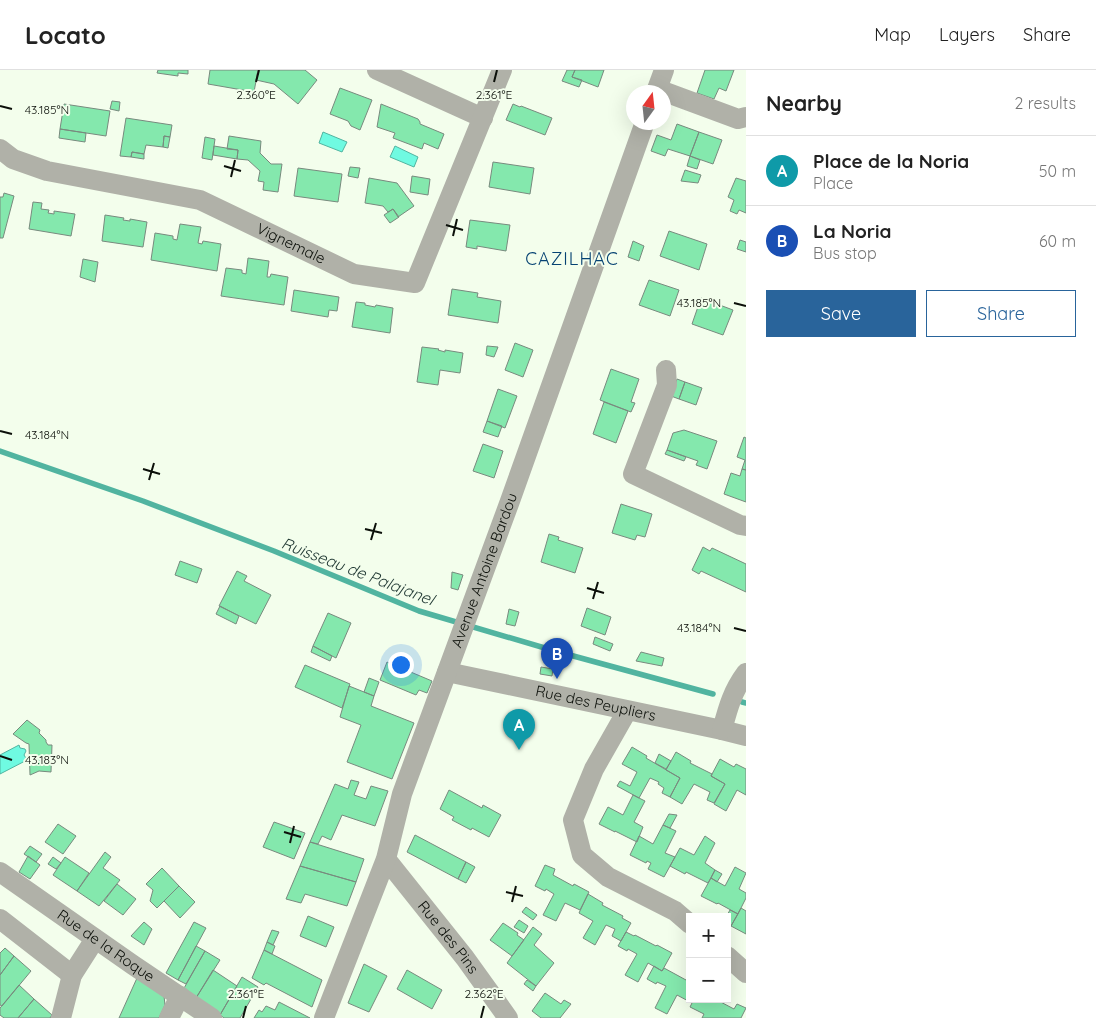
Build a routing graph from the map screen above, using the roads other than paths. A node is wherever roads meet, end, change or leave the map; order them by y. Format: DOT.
graph roads {
  1 [pos="377,70"];
  2 [pos="502,70"];
  3 [pos="664,70"];
  4 [pos="658,85"];
  5 [pos="671,96"];
  6 [pos="746,117"];
  7 [pos="482,118"];
  8 [pos="642,130"];
  9 [pos="0,149"];
  10 [pos="666,370"];
  11 [pos="746,526"];
  12 [pos="447,672"];
  13 [pos="745,676"];
  14 [pos="627,711"];
  15 [pos="722,730"];
  16 [pos="746,736"];
  17 [pos="386,859"];
  18 [pos="0,872"];
  19 [pos="0,919"];
  20 [pos="686,920"];
  21 [pos="95,939"];
  22 [pos="729,958"];
  23 [pos="746,973"];
  24 [pos="72,975"];
  25 [pos="180,996"];
  26 [pos="60,1018"];
  27 [pos="169,1018"];
  28 [pos="212,1018"];
  29 [pos="324,1018"];
  30 [pos="508,1018"];
  1 -- 7 [label="street"];
  2 -- 7 [label="street, Vignemale"];
  3 -- 4 [label="street"];
  5 -- 6 [label="street"];
  7 -- 9 [label="street, Vignemale"];
  8 -- 12 [label="street, Avenue Antoine Bardou"];
  10 -- 11 [label="street"];
  12 -- 14 [label="street, Rue des Peupliers"];
  12 -- 17 [label="street, Avenue Antoine Bardou"];
  13 -- 15 [label="street"];
  14 -- 15 [label="street, Rue des Peupliers"];
  14 -- 20 [label="street"];
  15 -- 16 [label="street, Rue des Peupliers"];
  17 -- 29 [label="street, Avenue Antoine Bardou"];
  17 -- 30 [label="street, Rue des Pins"];
  18 -- 21 [label="street, Rue de la Roque"];
  19 -- 24 [label="street"];
  21 -- 24 [label="street"];
  21 -- 25 [label="street, Rue de la Roque"];
  22 -- 23 [label="street"];
  24 -- 26 [label="street"];
  25 -- 27 [label="street"];
  25 -- 28 [label="street, Rue de la Roque"];
}
